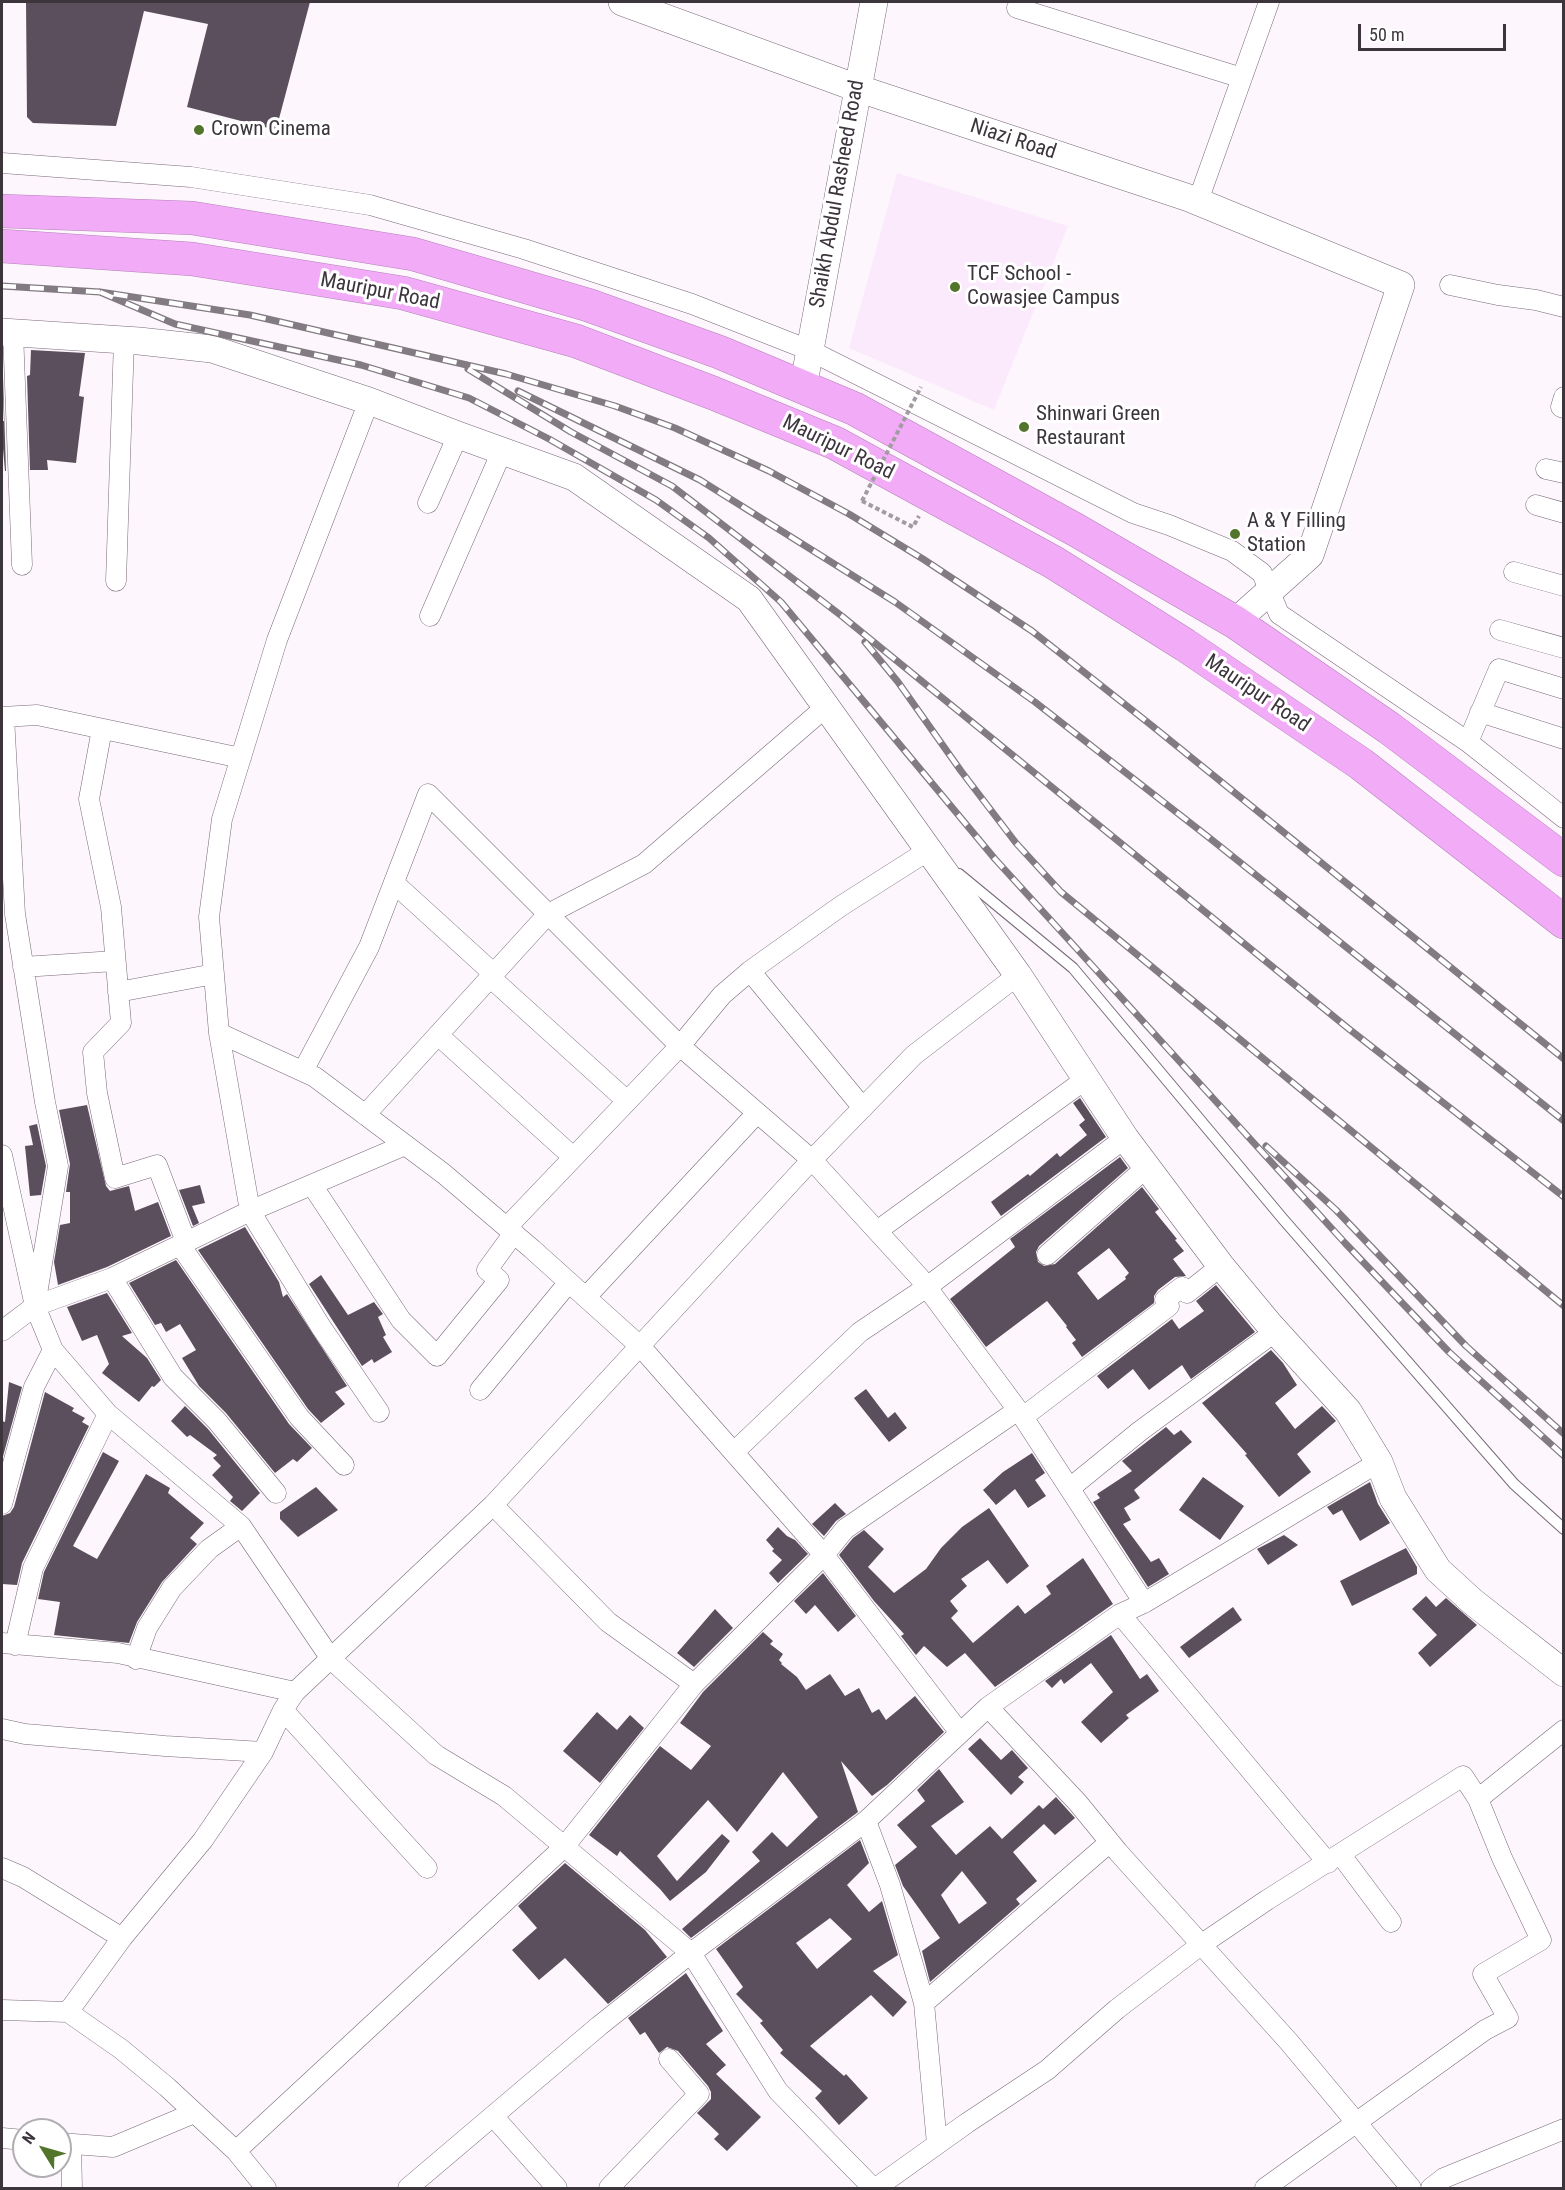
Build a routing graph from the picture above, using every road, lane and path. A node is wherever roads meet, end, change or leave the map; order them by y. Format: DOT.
graph roads {
  1 [pos="622,2"];
  2 [pos="874,2"];
  3 [pos="1269,2"];
  4 [pos="1017,8"];
  5 [pos="1242,78"];
  6 [pos="857,88"];
  7 [pos="2,163"];
  8 [pos="1198,201"];
  9 [pos="2,211"];
  10 [pos="2,246"];
  11 [pos="1450,285"];
  12 [pos="1563,307"];
  13 [pos="7,332"];
  14 [pos="124,340"];
  15 [pos="809,350"];
  16 [pos="921,387"];
  17 [pos="803,388"];
  18 [pos="1563,397"];
  19 [pos="369,401"];
  20 [pos="1563,408"];
  21 [pos="458,435"];
  22 [pos="502,451"];
  23 [pos="428,503"];
  24 [pos="1536,505"];
  25 [pos="1563,513"];
  26 [pos="913,527"];
  27 [pos="22,565"];
  28 [pos="1514,572"];
  29 [pos="116,581"];
  30 [pos="1563,586"];
  31 [pos="1270,590"];
  32 [pos="430,616"];
  33 [pos="1235,621"];
  34 [pos="1500,630"];
  35 [pos="1563,648"];
  36 [pos="1563,689"];
  37 [pos="827,705"];
  38 [pos="1480,712"];
  39 [pos="3,717"];
  40 [pos="102,729"];
  41 [pos="1563,739"];
  42 [pos="1467,742"];
  43 [pos="241,758"];
  44 [pos="1563,818"];
  45 [pos="929,850"];
  46 [pos="1563,860"];
  47 [pos="394,883"];
  48 [pos="548,914"];
  49 [pos="1563,922"];
  50 [pos="115,961"];
  51 [pos="23,967"];
  52 [pos="750,971"];
  53 [pos="214,974"];
  54 [pos="1018,975"];
  55 [pos="492,976"];
  56 [pos="118,992"];
  57 [pos="219,1033"];
  58 [pos="438,1035"];
  59 [pos="680,1046"];
  60 [pos="303,1071"];
  61 [pos="1086,1079"];
  62 [pos="627,1101"];
  63 [pos="863,1108"];
  64 [pos="757,1113"];
  65 [pos="365,1114"];
  66 [pos="1125,1138"];
  67 [pos="405,1145"];
  68 [pos="2,1155"];
  69 [pos="573,1157"];
  70 [pos="812,1160"];
  71 [pos="1147,1167"];
  72 [pos="312,1185"];
  73 [pos="250,1211"];
  74 [pos="511,1230"];
  75 [pos="877,1231"];
  76 [pos="183,1243"];
  77 [pos="1047,1255"];
  78 [pos="1221,1266"];
  79 [pos="112,1278"];
  80 [pos="569,1282"];
  81 [pos="927,1287"];
  82 [pos="586,1297"];
  83 [pos="35,1305"];
  84 [pos="2,1331"];
  85 [pos="1276,1331"];
  86 [pos="641,1347"];
  87 [pos="53,1350"];
  88 [pos="480,1390"];
  89 [pos="380,1412"];
  90 [pos="108,1414"];
  91 [pos="1021,1414"];
  92 [pos="734,1452"];
  93 [pos="1379,1462"];
  94 [pos="344,1465"];
  95 [pos="1070,1488"];
  96 [pos="276,1493"];
  97 [pos="2,1504"];
  98 [pos="493,1505"];
  99 [pos="241,1526"];
  100 [pos="1563,1529"];
  101 [pos="824,1555"];
  102 [pos="1144,1603"];
  103 [pos="1120,1614"];
  104 [pos="8,1644"];
  105 [pos="136,1659"];
  106 [pos="331,1659"];
  107 [pos="1563,1674"];
  108 [pos="694,1684"];
  109 [pos="295,1692"];
  110 [pos="988,1707"];
  111 [pos="283,1710"];
  112 [pos="2,1729"];
  113 [pos="1563,1730"];
  114 [pos="960,1733"];
  115 [pos="263,1752"];
  116 [pos="1478,1799"];
  117 [pos="866,1821"];
  118 [pos="1110,1842"];
  119 [pos="564,1846"];
  120 [pos="1335,1859"];
  121 [pos="2,1868"];
  122 [pos="427,1868"];
  123 [pos="1391,1922"];
  124 [pos="122,1938"];
  125 [pos="1202,1944"];
  126 [pos="692,1953"];
  127 [pos="924,2003"];
  128 [pos="2,2010"];
  129 [pos="68,2012"];
  130 [pos="669,2059"];
  131 [pos="194,2113"];
  132 [pos="494,2116"];
  133 [pos="1356,2124"];
  134 [pos="1563,2129"];
  135 [pos="72,2144"];
  136 [pos="937,2144"];
  137 [pos="236,2151"];
  138 [pos="1403,2186"];
  139 [pos="266,2188"];
  140 [pos="408,2188"];
  141 [pos="557,2188"];
  142 [pos="609,2188"];
  143 [pos="874,2188"];
  144 [pos="1265,2188"];
  145 [pos="1431,2188"];
  1 -- 6 [label="street, Niazi Road"];
  2 -- 6 [label="street, Shaikh Abdul Rasheed Road"];
  3 -- 5 [label="street"];
  4 -- 5 [label="street"];
  5 -- 8 [label="street"];
  6 -- 8 [label="street, Niazi Road"];
  6 -- 15 [label="street, Shaikh Abdul Rasheed Road"];
  7 -- 15 [label="street"];
  8 -- 31 [label="street, Niazi Road"];
  9 -- 17 [label="highway, Mauripur Road"];
  10 -- 49 [label="highway, Mauripur Road"];
  11 -- 12 [label="street"];
  13 -- 14 [label="street"];
  13 -- 27 [label="street"];
  14 -- 19 [label="street"];
  14 -- 29 [label="street"];
  15 -- 17 [label="street, Shaikh Abdul Rasheed Road"];
  15 -- 31 [label="street"];
  16 -- 26 [label="path, bridge"];
  17 -- 33 [label="highway, Mauripur Road"];
  18 -- 20 [label="street"];
  19 -- 21 [label="street"];
  19 -- 43 [label="street"];
  21 -- 22 [label="street"];
  21 -- 23 [label="street"];
  22 -- 32 [label="street"];
  22 -- 37 [label="street"];
  24 -- 25 [label="street"];
  28 -- 30 [label="street"];
  31 -- 33 [label="street"];
  31 -- 42 [label="street"];
  33 -- 46 [label="highway, Mauripur Road"];
  34 -- 35 [label="street"];
  36 -- 38 [label="street"];
  37 -- 45 [label="street"];
  37 -- 48 [label="street"];
  38 -- 41 [label="street"];
  38 -- 42 [label="street"];
  39 -- 40 [label="street"];
  39 -- 51 [label="street"];
  40 -- 43 [label="street"];
  40 -- 50 [label="street"];
  42 -- 44 [label="street"];
  43 -- 53 [label="street"];
  45 -- 52 [label="street"];
  45 -- 54 [label="street"];
  45 -- 100 [label="lane"];
  47 -- 48 [label="street"];
  47 -- 55 [label="street"];
  47 -- 60 [label="street"];
  48 -- 55 [label="street"];
  48 -- 59 [label="street"];
  50 -- 51 [label="street"];
  50 -- 56 [label="street"];
  51 -- 83 [label="street"];
  52 -- 59 [label="street"];
  52 -- 63 [label="street"];
  53 -- 56 [label="street"];
  53 -- 57 [label="street"];
  54 -- 61 [label="street"];
  54 -- 63 [label="street"];
  55 -- 58 [label="street"];
  55 -- 62 [label="street"];
  56 -- 76 [label="street"];
  57 -- 60 [label="street"];
  57 -- 73 [label="street"];
  58 -- 65 [label="street"];
  58 -- 69 [label="street"];
  59 -- 62 [label="street"];
  59 -- 64 [label="street"];
  60 -- 65 [label="street"];
  61 -- 66 [label="street"];
  61 -- 75 [label="street"];
  62 -- 69 [label="street"];
  63 -- 70 [label="street"];
  64 -- 70 [label="street"];
  64 -- 82 [label="street"];
  65 -- 67 [label="street"];
  66 -- 71 [label="street"];
  66 -- 81 [label="street"];
  67 -- 72 [label="street"];
  67 -- 74 [label="street"];
  68 -- 83 [label="street"];
  69 -- 74 [label="street"];
  70 -- 75 [label="street"];
  70 -- 86 [label="street"];
  71 -- 77 [label="street"];
  71 -- 78 [label="street"];
  72 -- 73 [label="street"];
  72 -- 74 [label="street"];
  73 -- 76 [label="street"];
  73 -- 89 [label="street"];
  74 -- 80 [label="street"];
  75 -- 81 [label="street"];
  76 -- 79 [label="street"];
  76 -- 94 [label="street"];
  78 -- 85 [label="street"];
  78 -- 91 [label="street"];
  79 -- 83 [label="street"];
  79 -- 96 [label="street"];
  80 -- 82 [label="street"];
  80 -- 88 [label="street"];
  81 -- 91 [label="street"];
  81 -- 92 [label="street"];
  82 -- 86 [label="street"];
  83 -- 84 [label="street"];
  83 -- 87 [label="street"];
  85 -- 93 [label="street"];
  85 -- 95 [label="street"];
  86 -- 92 [label="street"];
  86 -- 98 [label="street"];
  87 -- 90 [label="street"];
  87 -- 97 [label="street"];
  90 -- 99 [label="street"];
  90 -- 104 [label="street"];
  91 -- 95 [label="street"];
  91 -- 101 [label="street"];
  92 -- 101 [label="street"];
  93 -- 102 [label="street"];
  93 -- 107 [label="street"];
  95 -- 102 [label="street"];
  98 -- 106 [label="street"];
  98 -- 108 [label="street"];
  99 -- 105 [label="street"];
  99 -- 106 [label="street"];
  101 -- 108 [label="street"];
  101 -- 114 [label="street"];
  102 -- 103 [label="street"];
  103 -- 110 [label="street"];
  103 -- 120 [label="street"];
  104 -- 105 [label="street"];
  105 -- 109 [label="street"];
  106 -- 109 [label="street"];
  106 -- 119 [label="street"];
  108 -- 119 [label="street"];
  109 -- 111 [label="street"];
  110 -- 114 [label="street"];
  110 -- 118 [label="street"];
  111 -- 115 [label="street"];
  111 -- 122 [label="street"];
  112 -- 115 [label="street"];
  113 -- 116 [label="street"];
  114 -- 117 [label="street"];
  115 -- 124 [label="street"];
  116 -- 120 [label="street"];
  116 -- 133 [label="street"];
  117 -- 126 [label="street"];
  117 -- 127 [label="street"];
  118 -- 125 [label="street"];
  118 -- 127 [label="street"];
  119 -- 126 [label="street"];
  119 -- 137 [label="street"];
  120 -- 123 [label="street"];
  120 -- 125 [label="street"];
  121 -- 124 [label="street"];
  124 -- 129 [label="street"];
  125 -- 133 [label="street"];
  125 -- 136 [label="street"];
  126 -- 132 [label="street"];
  126 -- 143 [label="street"];
  127 -- 136 [label="street"];
  128 -- 129 [label="street"];
  129 -- 131 [label="street"];
  130 -- 142 [label="street"];
  131 -- 135 [label="street"];
  131 -- 137 [label="street"];
  132 -- 140 [label="street"];
  132 -- 141 [label="street"];
  133 -- 138 [label="street"];
  133 -- 144 [label="street"];
  134 -- 145 [label="street"];
  136 -- 143 [label="street"];
  137 -- 139 [label="street"];
}
